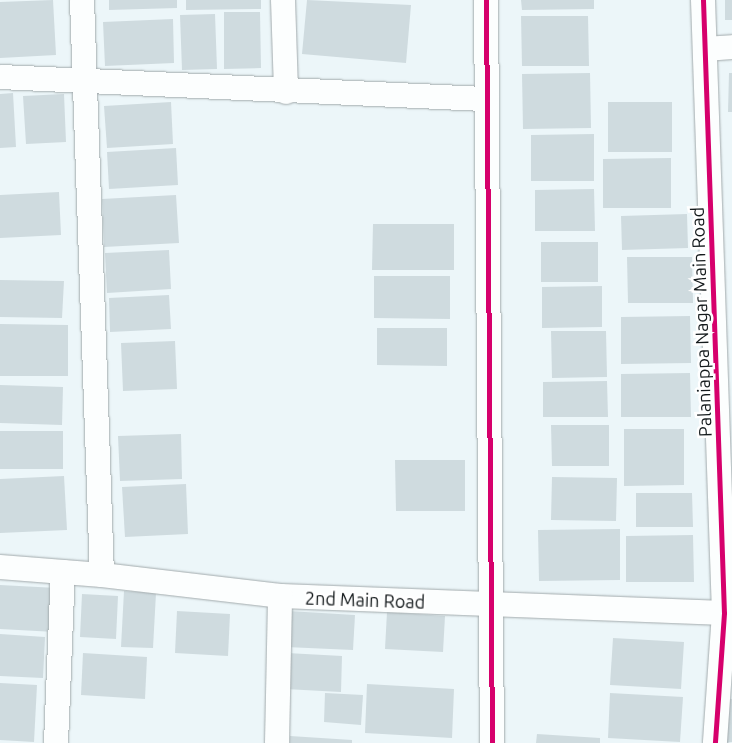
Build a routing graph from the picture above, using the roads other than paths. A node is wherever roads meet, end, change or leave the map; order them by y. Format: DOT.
graph roads {
  1 [pos="82,0"];
  2 [pos="283,0"];
  3 [pos="486,0"];
  4 [pos="703,0"];
  5 [pos="732,47"];
  6 [pos="705,49"];
  7 [pos="0,77"];
  8 [pos="84,83"];
  9 [pos="286,92"];
  10 [pos="486,99"];
  11 [pos="725,410"];
  12 [pos="0,567"];
  13 [pos="63,572"];
  14 [pos="102,575"];
  15 [pos="280,596"];
  16 [pos="489,605"];
  17 [pos="728,613"];
  18 [pos="56,743"];
  19 [pos="277,743"];
  20 [pos="492,743"];
  21 [pos="715,743"];
  1 -- 8 [label="street"];
  2 -- 9 [label="street"];
  3 -- 10 [label="street"];
  4 -- 6 [label="street, Palaniappa Nagar Main Road"];
  5 -- 6 [label="street"];
  6 -- 11 [label="street, Palaniappa Nagar Main Road"];
  7 -- 8 [label="street"];
  8 -- 9 [label="street"];
  8 -- 14 [label="street"];
  9 -- 10 [label="street"];
  10 -- 16 [label="street"];
  11 -- 17 [label="street, Palaniappa Nagar Main Road"];
  12 -- 13 [label="street, 2nd Main Road"];
  13 -- 14 [label="street, 2nd Main Road"];
  13 -- 18 [label="street"];
  14 -- 15 [label="street, 2nd Main Road"];
  15 -- 16 [label="street, 2nd Main Road"];
  15 -- 19 [label="street"];
  16 -- 17 [label="street, 2nd Main Road"];
  16 -- 20 [label="street"];
  17 -- 21 [label="street, Palaniappa Nagar Main Road"];
}
